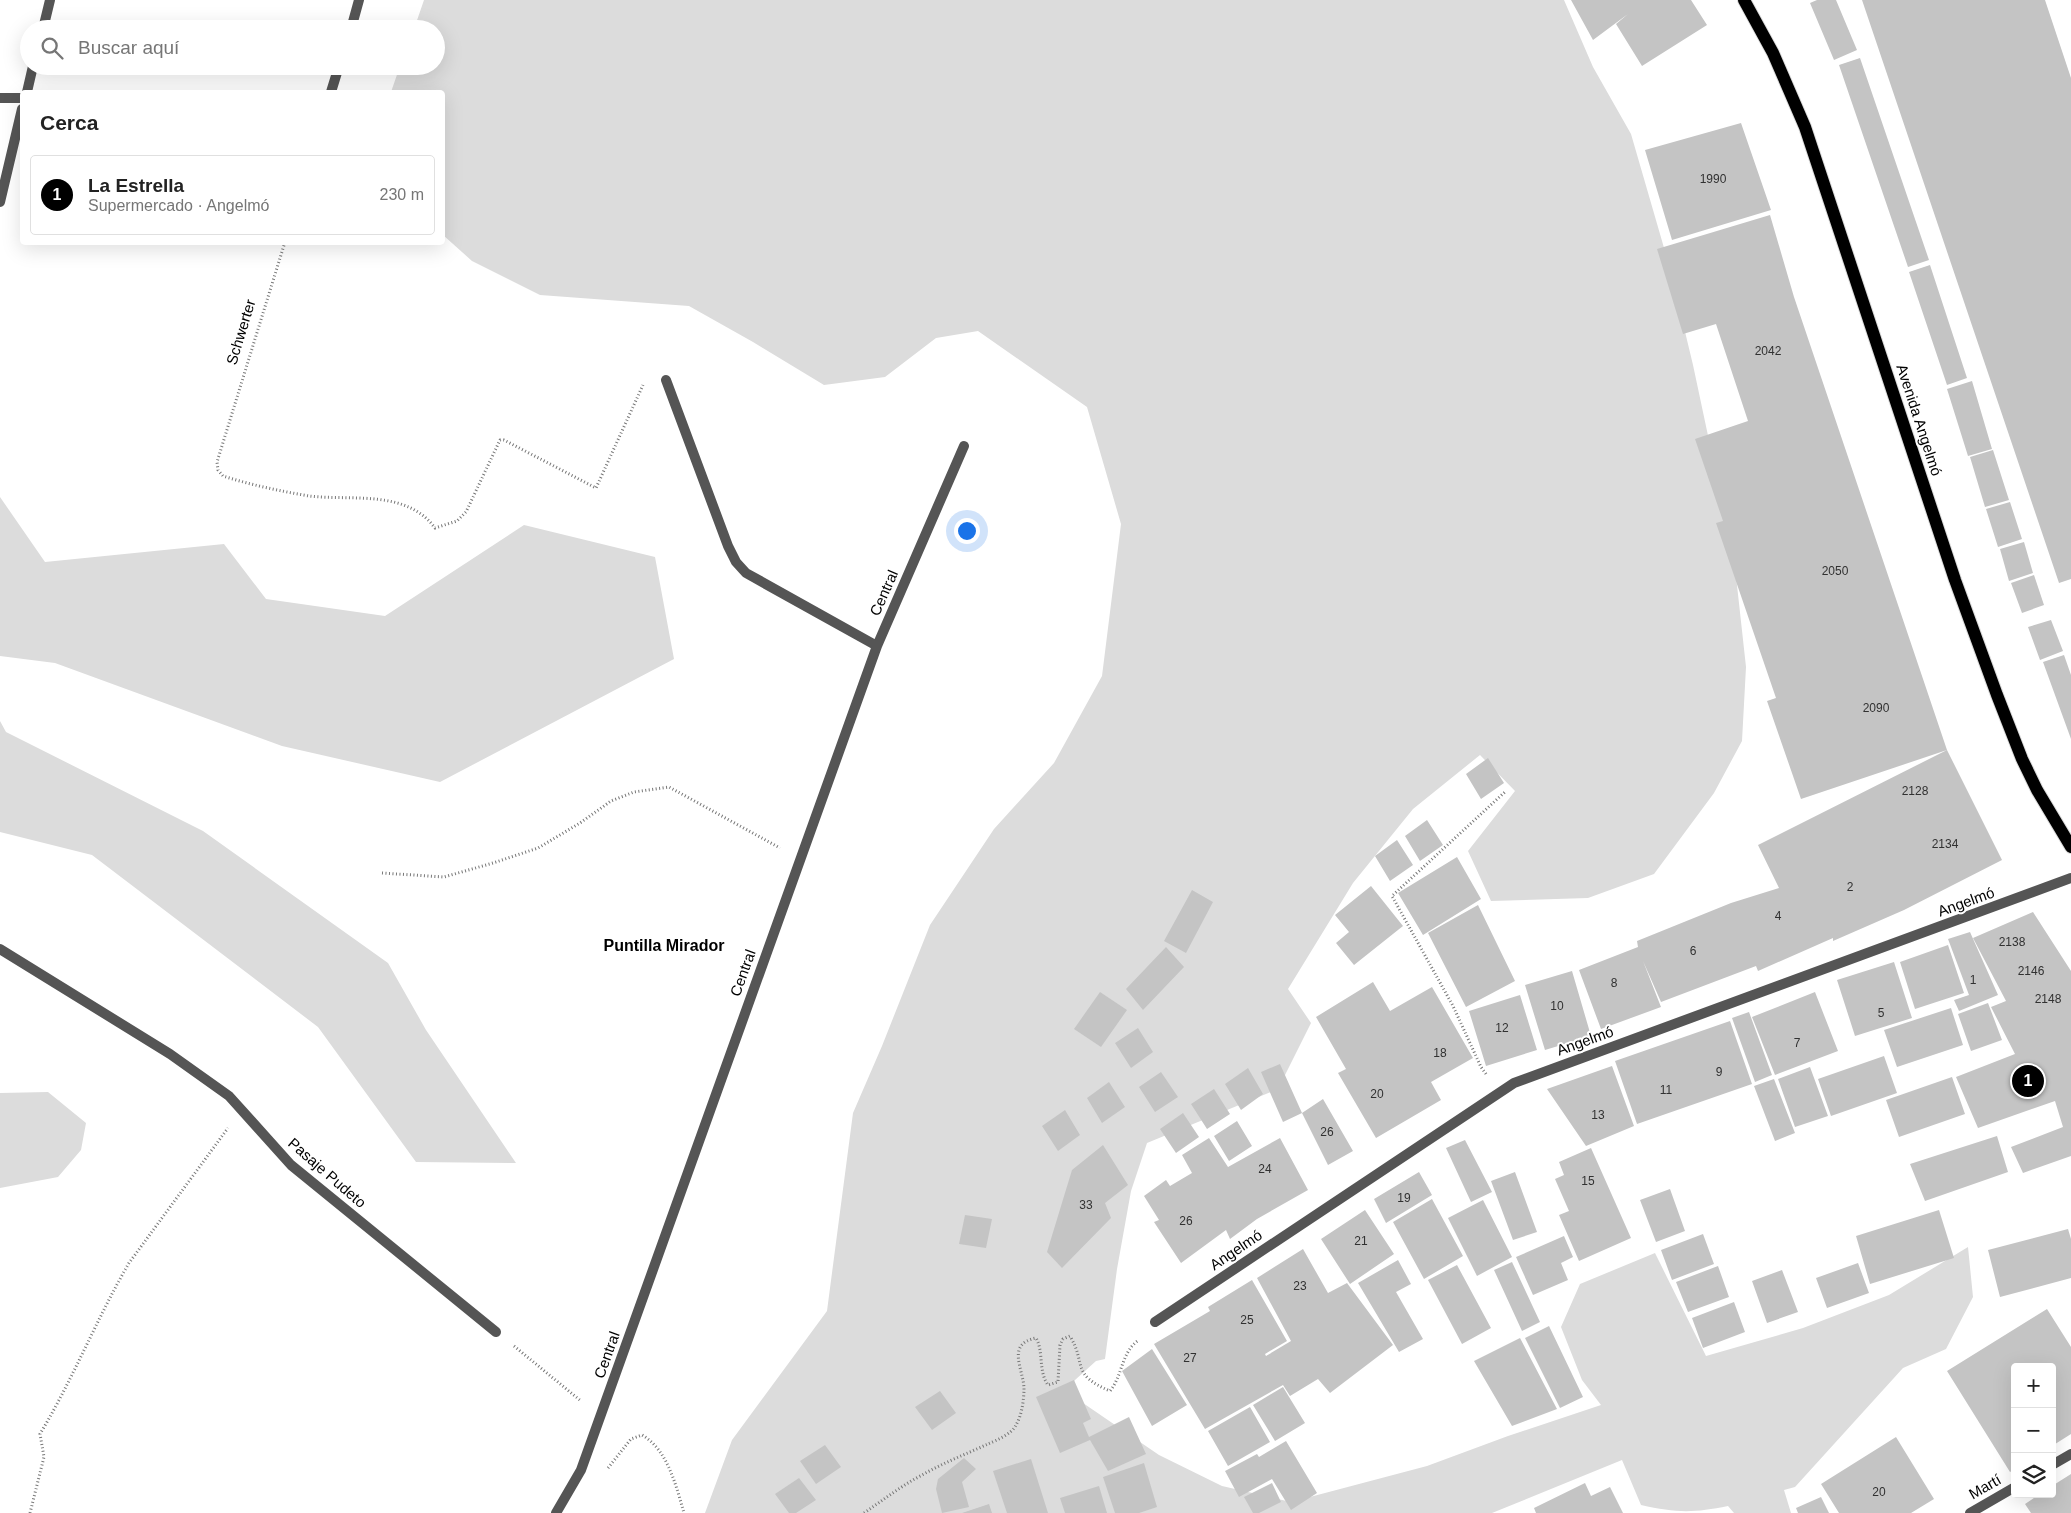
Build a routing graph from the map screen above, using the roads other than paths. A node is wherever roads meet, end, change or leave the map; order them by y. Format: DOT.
graph roads {
  1 [pos="50,0"];
  2 [pos="359,0"];
  3 [pos="1744,0"];
  4 [pos="44,20"];
  5 [pos="353,20"];
  6 [pos="31,75"];
  7 [pos="336,75"];
  8 [pos="27,90"];
  9 [pos="332,90"];
  10 [pos="0,98"];
  11 [pos="20,98"];
  12 [pos="20,117"];
  13 [pos="0,202"];
  14 [pos="666,380"];
  15 [pos="964,446"];
  16 [pos="877,646"];
  17 [pos="2071,847"];
  18 [pos="2071,878"];
  19 [pos="0,949"];
  20 [pos="1155,1322"];
  21 [pos="496,1332"];
  22 [pos="2071,1454"];
  23 [pos="2056,1463"];
  24 [pos="2011,1489"];
  25 [pos="556,1513"];
  26 [pos="1970,1513"];
  1 -- 4 [label="street"];
  2 -- 5 [label="street"];
  3 -- 17 [label="main road, Avenida Angelmó"];
  6 -- 8 [label="street"];
  7 -- 9 [label="street"];
  10 -- 11 [label="street"];
  12 -- 13 [label="street"];
  14 -- 16 [label="street"];
  15 -- 16 [label="street, Central"];
  16 -- 25 [label="street, Central"];
  18 -- 20 [label="street, Angelmó"];
  19 -- 21 [label="street, Pasaje Pudeto"];
  22 -- 23 [label="street"];
  24 -- 26 [label="street, Martí"];
}
